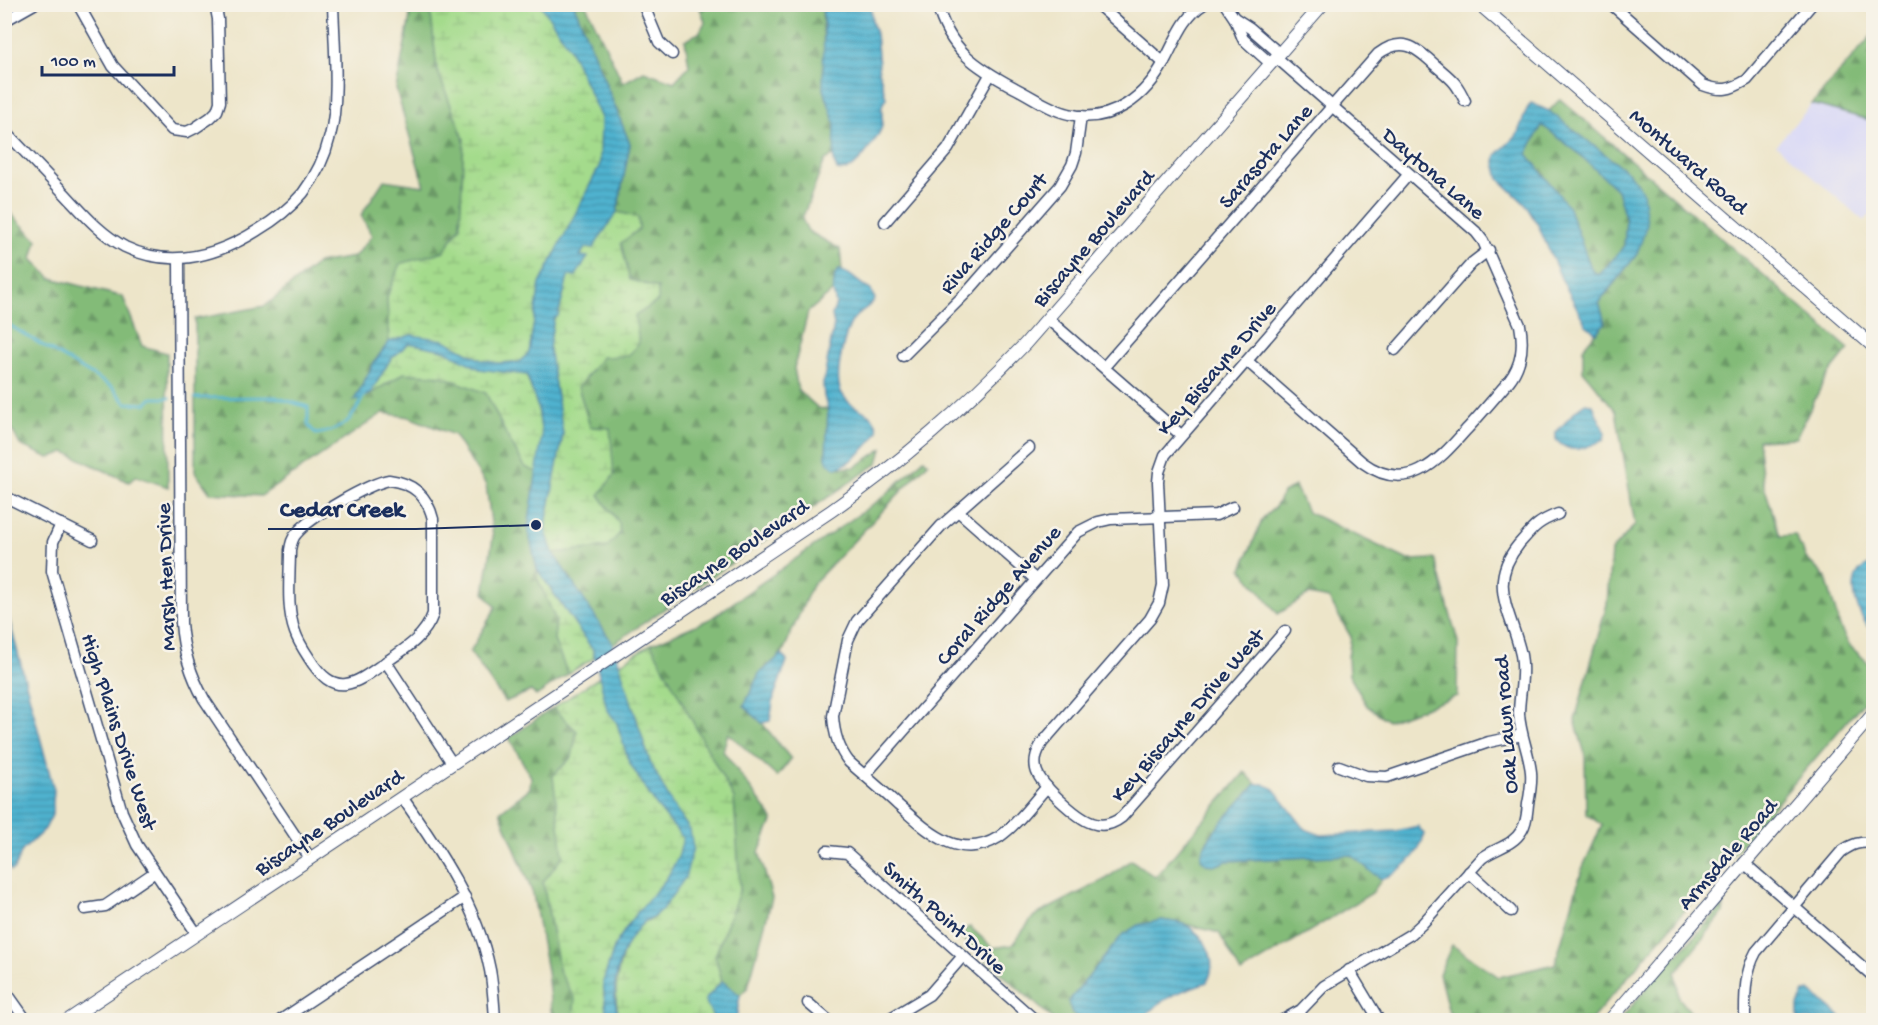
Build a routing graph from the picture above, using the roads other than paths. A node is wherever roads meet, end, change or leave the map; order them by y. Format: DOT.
graph roads {
  1 [pos="34,4"];
  2 [pos="78,4"];
  3 [pos="215,4"];
  4 [pos="333,4"];
  5 [pos="643,4"];
  6 [pos="937,4"];
  7 [pos="1096,4"];
  8 [pos="1204,4"];
  9 [pos="1225,4"];
  10 [pos="1323,4"];
  11 [pos="1479,4"];
  12 [pos="1611,4"];
  13 [pos="1812,4"];
  14 [pos="4,21"];
  15 [pos="672,54"];
  16 [pos="1276,59"];
  17 [pos="1164,63"];
  18 [pos="990,75"];
  19 [pos="1465,101"];
  20 [pos="1332,106"];
  21 [pos="1081,116"];
  22 [pos="4,130"];
  23 [pos="1409,174"];
  24 [pos="885,222"];
  25 [pos="1489,250"];
  26 [pos="179,259"];
  27 [pos="1048,319"];
  28 [pos="1874,347"];
  29 [pos="1395,350"];
  30 [pos="903,356"];
  31 [pos="1247,361"];
  32 [pos="1104,367"];
  33 [pos="1181,435"];
  34 [pos="1029,448"];
  35 [pos="4,496"];
  36 [pos="1233,507"];
  37 [pos="958,511"];
  38 [pos="1558,514"];
  39 [pos="1160,518"];
  40 [pos="61,524"];
  41 [pos="92,540"];
  42 [pos="1035,579"];
  43 [pos="1285,631"];
  44 [pos="386,662"];
  45 [pos="1874,713"];
  46 [pos="1522,735"];
  47 [pos="452,764"];
  48 [pos="1339,766"];
  49 [pos="865,775"];
  50 [pos="1047,787"];
  51 [pos="402,797"];
  52 [pos="1869,842"];
  53 [pos="827,852"];
  54 [pos="310,858"];
  55 [pos="1744,863"];
  56 [pos="155,872"];
  57 [pos="1469,872"];
  58 [pos="465,897"];
  59 [pos="1794,908"];
  60 [pos="85,909"];
  61 [pos="1511,911"];
  62 [pos="197,934"];
  63 [pos="963,956"];
  64 [pos="1349,970"];
  65 [pos="1874,977"];
  66 [pos="4,989"];
  67 [pos="808,1003"];
  68 [pos="26,1020"];
  69 [pos="68,1020"];
  70 [pos="280,1020"];
  71 [pos="495,1020"];
  72 [pos="828,1020"];
  73 [pos="887,1020"];
  74 [pos="1035,1020"];
  75 [pos="1283,1020"];
  76 [pos="1379,1020"];
  77 [pos="1610,1020"];
  78 [pos="1744,1020"];
  1 -- 14 [label="street"];
  2 -- 3 [label="street"];
  4 -- 26 [label="street"];
  5 -- 15 [label="street"];
  6 -- 18 [label="street"];
  7 -- 17 [label="street"];
  8 -- 17 [label="street"];
  9 -- 16 [label="street, Daytona Lane"];
  10 -- 16 [label="street, Biscayne Boulevard"];
  11 -- 28 [label="street, Montward Road"];
  12 -- 13 [label="street"];
  16 -- 20 [label="street, Daytona Lane"];
  16 -- 27 [label="street, Biscayne Boulevard"];
  17 -- 21 [label="street"];
  18 -- 21 [label="street"];
  18 -- 24 [label="street"];
  19 -- 20 [label="street, Sarasota Lane"];
  20 -- 23 [label="street, Daytona Lane"];
  20 -- 32 [label="street, Sarasota Lane"];
  21 -- 30 [label="street, Riva Ridge Court"];
  22 -- 26 [label="street"];
  23 -- 25 [label="street, Daytona Lane"];
  23 -- 31 [label="street, Key Biscayne Drive"];
  25 -- 29 [label="street"];
  25 -- 31 [label="street, Daytona Lane"];
  26 -- 54 [label="street, Marsh Hen Drive"];
  27 -- 32 [label="street"];
  27 -- 47 [label="street, Biscayne Boulevard"];
  31 -- 33 [label="street, Key Biscayne Drive"];
  32 -- 33 [label="street"];
  33 -- 39 [label="street, Key Biscayne Drive"];
  34 -- 37 [label="street"];
  35 -- 40 [label="street"];
  36 -- 39 [label="street, Coral Ridge Avenue"];
  37 -- 42 [label="street"];
  37 -- 49 [label="street"];
  38 -- 46 [label="street, Oak Lawn road"];
  39 -- 42 [label="street, Coral Ridge Avenue"];
  39 -- 50 [label="street, Key Biscayne Drive"];
  40 -- 41 [label="street"];
  40 -- 56 [label="street, High Plains Drive West"];
  42 -- 49 [label="street, Coral Ridge Avenue"];
  43 -- 50 [label="street, Key Biscayne Drive West"];
  44 -- 44 [label="street"];
  44 -- 47 [label="street"];
  45 -- 55 [label="street, Armsdale Road"];
  46 -- 48 [label="street"];
  46 -- 57 [label="street, Oak Lawn road"];
  47 -- 51 [label="street, Biscayne Boulevard"];
  49 -- 50 [label="street"];
  51 -- 54 [label="street, Biscayne Boulevard"];
  51 -- 58 [label="street"];
  52 -- 59 [label="street"];
  53 -- 63 [label="street, Smith Point Drive"];
  54 -- 62 [label="street, Biscayne Boulevard"];
  55 -- 59 [label="street"];
  55 -- 77 [label="street, Armsdale Road"];
  56 -- 60 [label="street"];
  56 -- 62 [label="street, High Plains Drive West"];
  57 -- 61 [label="street"];
  57 -- 64 [label="street, Oak Lawn road"];
  58 -- 70 [label="street"];
  58 -- 71 [label="street"];
  59 -- 65 [label="street"];
  59 -- 78 [label="street"];
  62 -- 69 [label="street, Biscayne Boulevard"];
  63 -- 73 [label="street"];
  63 -- 74 [label="street, Smith Point Drive"];
  64 -- 75 [label="street, Oak Lawn road"];
  64 -- 76 [label="street"];
  66 -- 68 [label="street"];
  67 -- 72 [label="street"];
}
